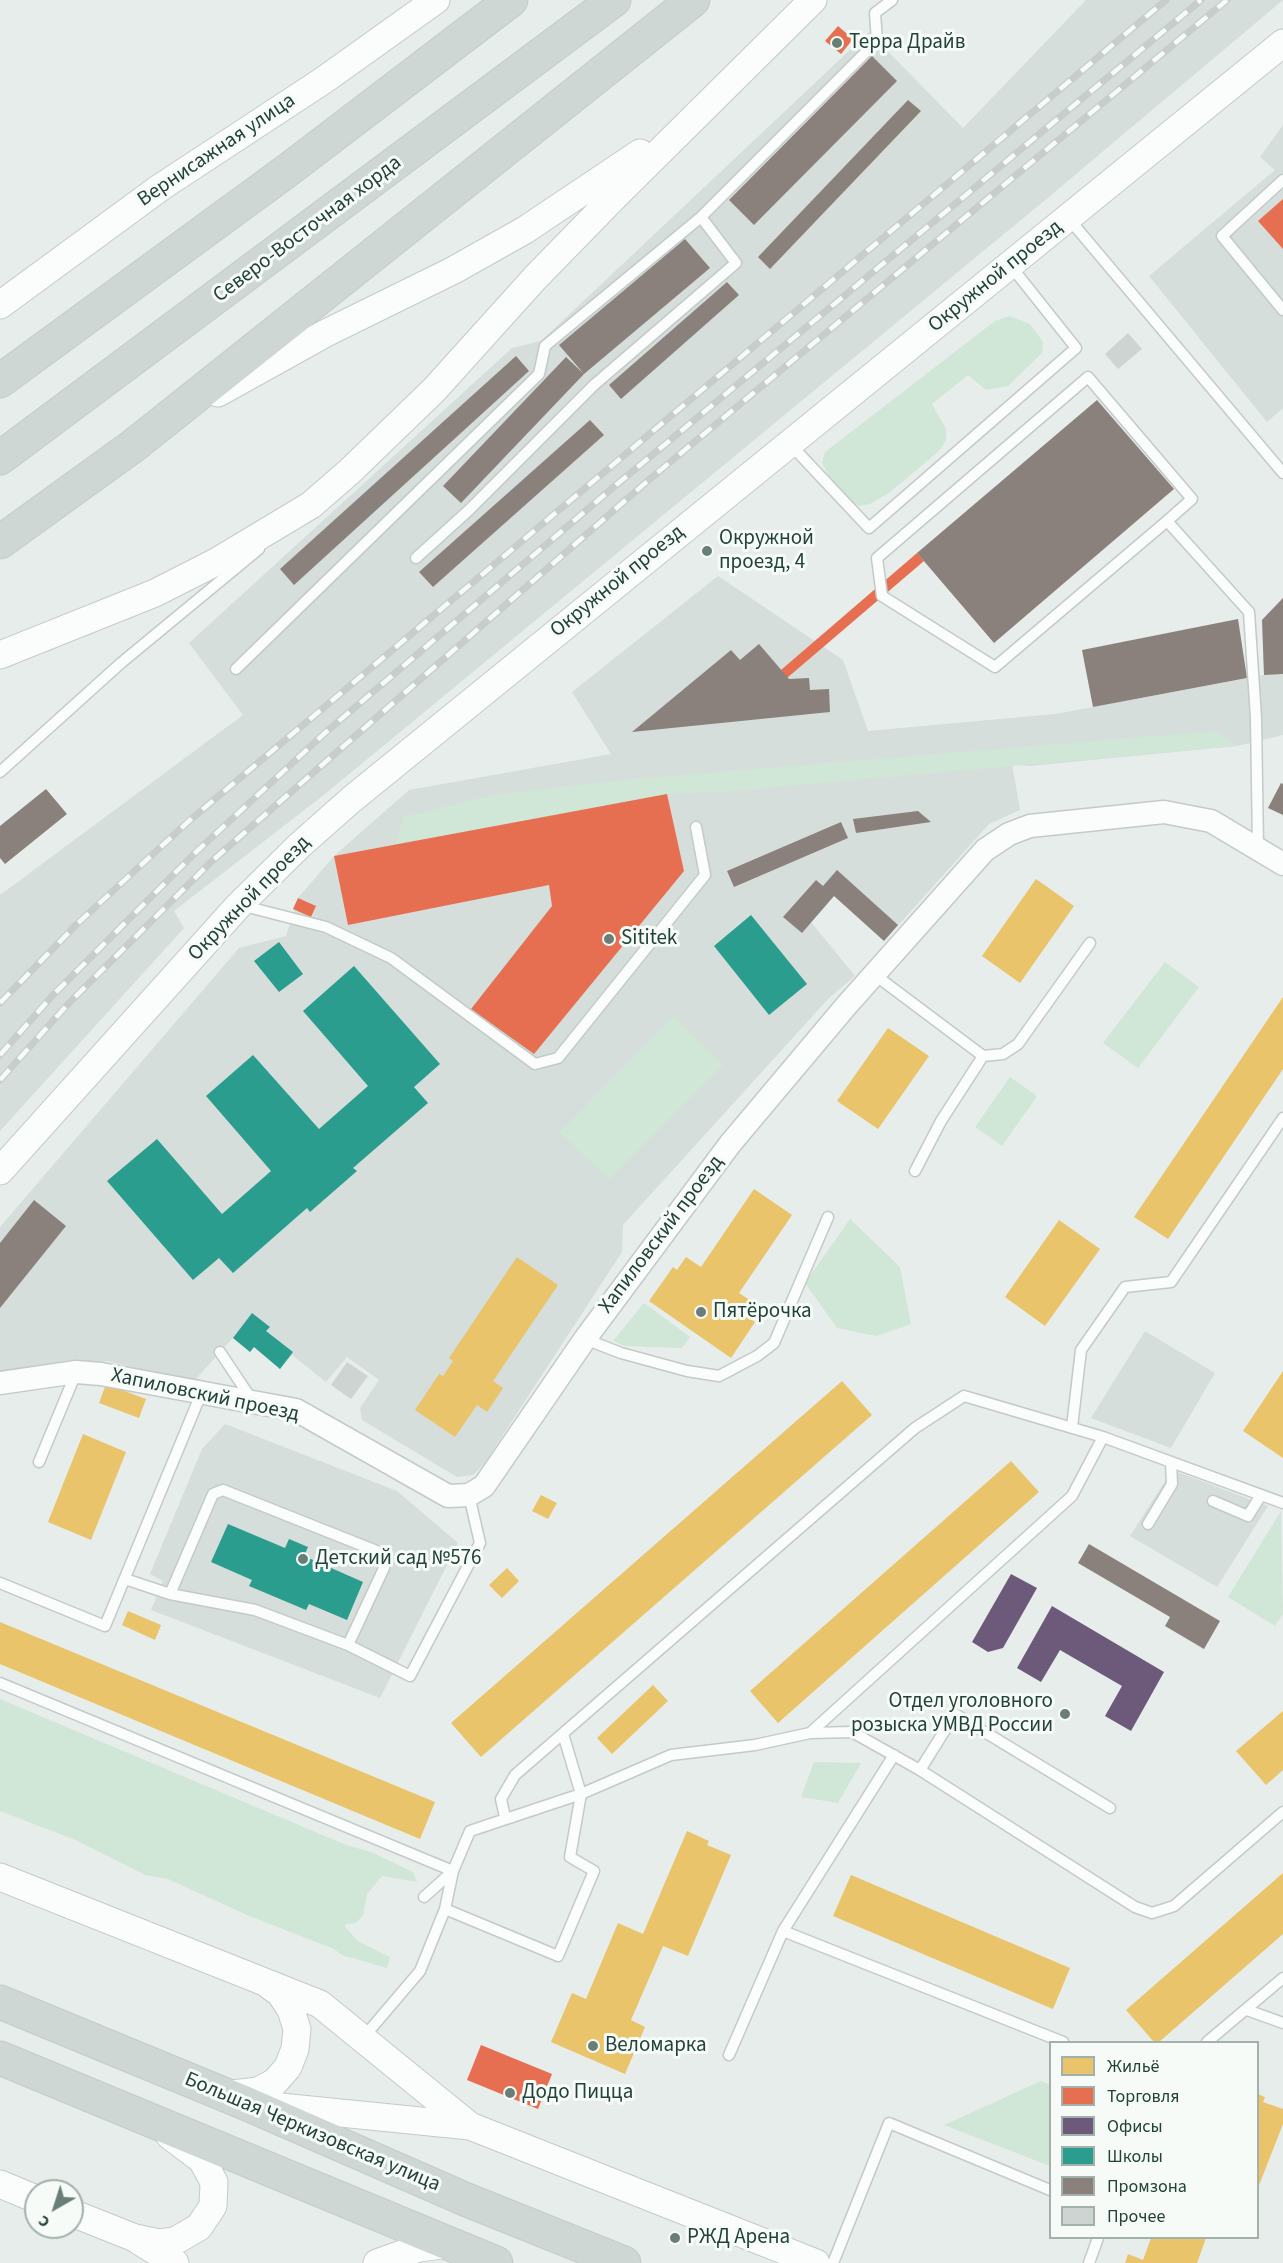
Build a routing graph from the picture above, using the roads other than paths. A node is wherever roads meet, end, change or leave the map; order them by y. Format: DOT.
graph roads {
  1 [pos="436,0"];
  2 [pos="511,0"];
  3 [pos="614,0"];
  4 [pos="693,0"];
  5 [pos="813,0"];
  6 [pos="892,0"];
  7 [pos="1283,43"];
  8 [pos="698,111"];
  9 [pos="1283,180"];
  10 [pos="701,217"];
  11 [pos="1068,219"];
  12 [pos="1010,266"];
  13 [pos="0,305"];
  14 [pos="1283,310"];
  15 [pos="0,381"];
  16 [pos="790,444"];
  17 [pos="133,446"];
  18 [pos="0,458"];
  19 [pos="1283,472"];
  20 [pos="311,505"];
  21 [pos="1167,521"];
  22 [pos="0,542"];
  23 [pos="416,558"];
  24 [pos="0,655"];
  25 [pos="236,669"];
  26 [pos="0,772"];
  27 [pos="696,827"];
  28 [pos="1258,847"];
  29 [pos="1283,864"];
  30 [pos="239,905"];
  31 [pos="1090,943"];
  32 [pos="875,975"];
  33 [pos="983,1056"];
  34 [pos="1283,1118"];
  35 [pos="0,1171"];
  36 [pos="915,1171"];
  37 [pos="828,1217"];
  38 [pos="585,1339"];
  39 [pos="220,1352"];
  40 [pos="76,1372"];
  41 [pos="0,1383"];
  42 [pos="201,1394"];
  43 [pos="254,1403"];
  44 [pos="1072,1427"];
  45 [pos="1103,1437"];
  46 [pos="39,1462"];
  47 [pos="1171,1462"];
  48 [pos="469,1495"];
  49 [pos="1261,1495"];
  50 [pos="1213,1501"];
  51 [pos="1283,1503"];
  52 [pos="1148,1524"];
  53 [pos="124,1579"];
  54 [pos="0,1583"];
  55 [pos="170,1594"];
  56 [pos="348,1646"];
  57 [pos="0,1683"];
  58 [pos="810,1733"];
  59 [pos="563,1734"];
  60 [pos="894,1755"];
  61 [pos="920,1770"];
  62 [pos="581,1794"];
  63 [pos="1110,1808"];
  64 [pos="1283,1812"];
  65 [pos="505,1817"];
  66 [pos="453,1871"];
  67 [pos="0,1877"];
  68 [pos="424,1897"];
  69 [pos="445,1909"];
  70 [pos="783,1931"];
  71 [pos="1283,1978"];
  72 [pos="265,1982"];
  73 [pos="0,2002"];
  74 [pos="1247,2010"];
  75 [pos="1283,2023"];
  76 [pos="363,2038"];
  77 [pos="1058,2041"];
  78 [pos="1209,2041"];
  79 [pos="729,2055"];
  80 [pos="0,2058"];
  81 [pos="232,2098"];
  82 [pos="139,2115"];
  83 [pos="470,2126"];
  84 [pos="0,2184"];
  85 [pos="1049,2190"];
  86 [pos="24,2194"];
  87 [pos="84,2218"];
  88 [pos="135,2238"];
  89 [pos="1098,2239"];
  90 [pos="449,2244"];
  91 [pos="175,2263"];
  92 [pos="376,2263"];
  93 [pos="496,2263"];
  94 [pos="624,2263"];
  95 [pos="816,2263"];
  96 [pos="834,2263"];
  97 [pos="1089,2263"];
  1 -- 13 [label="street, Вернисажная улица"];
  2 -- 15 [label="main road"];
  3 -- 18 [label="main road, Северо-Восточная хорда"];
  4 -- 17 [label="main road"];
  5 -- 8 [label="street"];
  6 -- 10 [label="lane"];
  7 -- 11 [label="street, Окружной проезд"];
  8 -- 17 [label="street"];
  8 -- 20 [label="street"];
  9 -- 14 [label="lane"];
  10 -- 23 [label="lane"];
  10 -- 25 [label="lane"];
  11 -- 12 [label="street, Окружной проезд"];
  11 -- 19 [label="lane"];
  12 -- 16 [label="street, Окружной проезд"];
  12 -- 16 [label="lane"];
  16 -- 30 [label="street, Окружной проезд"];
  17 -- 22 [label="main road"];
  20 -- 24 [label="street"];
  20 -- 26 [label="lane"];
  21 -- 21 [label="lane"];
  21 -- 28 [label="lane"];
  27 -- 30 [label="lane"];
  28 -- 29 [label="street, Хапиловский проезд"];
  28 -- 32 [label="street, Хапиловский проезд"];
  30 -- 35 [label="street, Окружной проезд"];
  31 -- 33 [label="lane"];
  32 -- 33 [label="lane"];
  32 -- 38 [label="street, Хапиловский проезд"];
  33 -- 36 [label="lane"];
  34 -- 44 [label="lane"];
  37 -- 38 [label="lane"];
  38 -- 48 [label="street, Хапиловский проезд"];
  39 -- 43 [label="lane"];
  40 -- 41 [label="street, Хапиловский проезд"];
  40 -- 42 [label="street, Хапиловский проезд"];
  40 -- 46 [label="lane"];
  42 -- 43 [label="street, Хапиловский проезд"];
  42 -- 53 [label="lane"];
  43 -- 48 [label="street, Хапиловский проезд"];
  44 -- 45 [label="lane"];
  44 -- 59 [label="lane"];
  45 -- 47 [label="lane"];
  45 -- 58 [label="lane"];
  47 -- 49 [label="lane"];
  47 -- 52 [label="lane"];
  48 -- 56 [label="lane"];
  49 -- 50 [label="lane"];
  49 -- 51 [label="lane"];
  53 -- 54 [label="lane"];
  53 -- 55 [label="lane"];
  55 -- 56 [label="lane"];
  55 -- 56 [label="lane"];
  57 -- 66 [label="lane"];
  58 -- 60 [label="lane"];
  58 -- 62 [label="lane"];
  59 -- 62 [label="lane"];
  59 -- 65 [label="lane"];
  60 -- 61 [label="lane"];
  60 -- 70 [label="lane"];
  61 -- 63 [label="lane"];
  61 -- 64 [label="lane"];
  62 -- 65 [label="lane"];
  62 -- 69 [label="lane"];
  65 -- 66 [label="lane"];
  66 -- 68 [label="lane"];
  66 -- 69 [label="lane"];
  67 -- 72 [label="street"];
  69 -- 76 [label="lane"];
  70 -- 77 [label="lane"];
  70 -- 79 [label="lane"];
  71 -- 74 [label="lane"];
  72 -- 76 [label="street"];
  72 -- 81 [label="street"];
  73 -- 81 [label="main road, Большая Черкизовская улица"];
  74 -- 75 [label="lane"];
  74 -- 78 [label="lane"];
  76 -- 83 [label="street"];
  80 -- 82 [label="main road"];
  81 -- 83 [label="street"];
  81 -- 94 [label="main road, Большая Черкизовская улица"];
  82 -- 88 [label="street"];
  82 -- 90 [label="main road"];
  83 -- 95 [label="street"];
  84 -- 86 [label="street"];
  85 -- 96 [label="lane"];
  87 -- 88 [label="street"];
  88 -- 91 [label="street"];
  89 -- 97 [label="lane"];
  90 -- 92 [label="street"];
  90 -- 93 [label="main road"];
}
